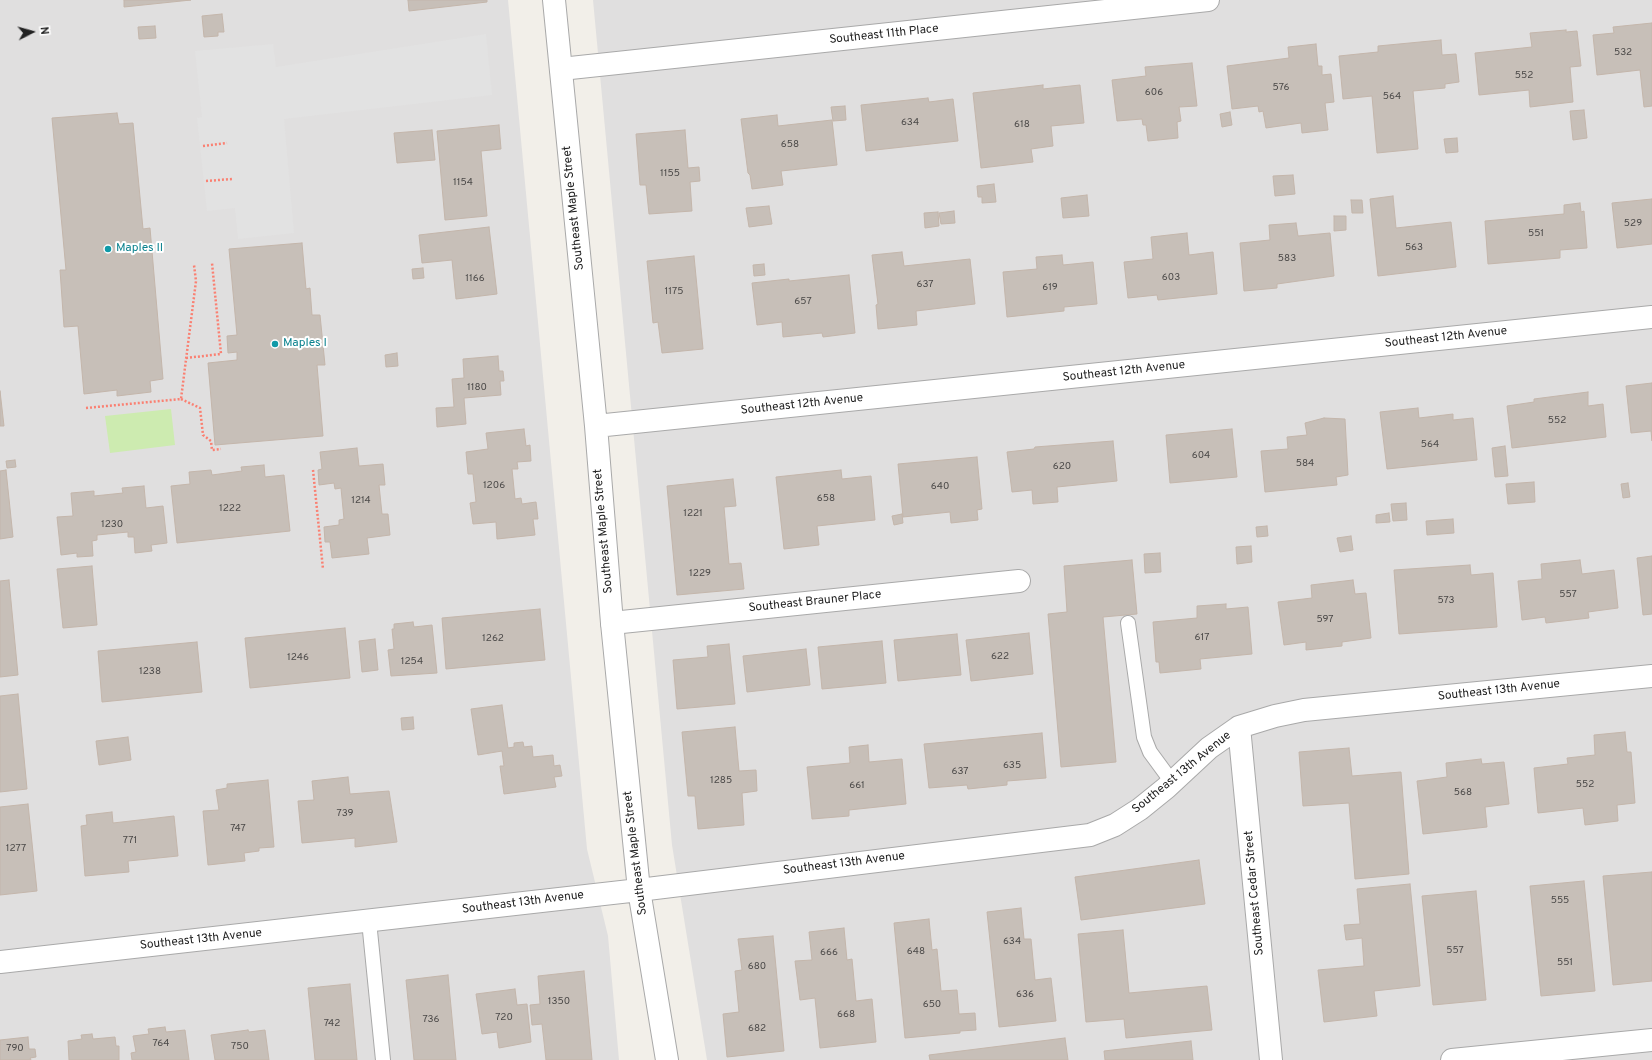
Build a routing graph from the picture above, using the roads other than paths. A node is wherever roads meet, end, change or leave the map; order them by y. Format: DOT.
graph roads {
  1 [pos="554,0"];
  2 [pos="1208,0"];
  3 [pos="561,69"];
  4 [pos="1652,317"];
  5 [pos="596,426"];
  6 [pos="1019,581"];
  7 [pos="612,623"];
  8 [pos="1128,623"];
  9 [pos="1652,676"];
  10 [pos="1239,727"];
  11 [pos="1172,782"];
  12 [pos="639,890"];
  13 [pos="369,921"];
  14 [pos="0,962"];
  15 [pos="1652,1040"];
  16 [pos="383,1060"];
  17 [pos="667,1060"];
  18 [pos="1271,1060"];
  19 [pos="1452,1060"];
  1 -- 3 [label="street, Southeast Maple Street"];
  2 -- 3 [label="street, Southeast 11th Place"];
  3 -- 5 [label="street, Southeast Maple Street"];
  4 -- 5 [label="street, Southeast 12th Avenue"];
  5 -- 7 [label="street, Southeast Maple Street"];
  6 -- 7 [label="street, Southeast Brauner Place"];
  7 -- 12 [label="street, Southeast Maple Street"];
  8 -- 11 [label="lane"];
  9 -- 10 [label="street, Southeast 13th Avenue"];
  10 -- 11 [label="street, Southeast 13th Avenue"];
  10 -- 18 [label="street, Southeast Cedar Street"];
  11 -- 12 [label="street, Southeast 13th Avenue"];
  12 -- 13 [label="street, Southeast 13th Avenue"];
  12 -- 17 [label="street, Southeast Maple Street"];
  13 -- 14 [label="street, Southeast 13th Avenue"];
  13 -- 16 [label="lane"];
  15 -- 19 [label="street"];
}
